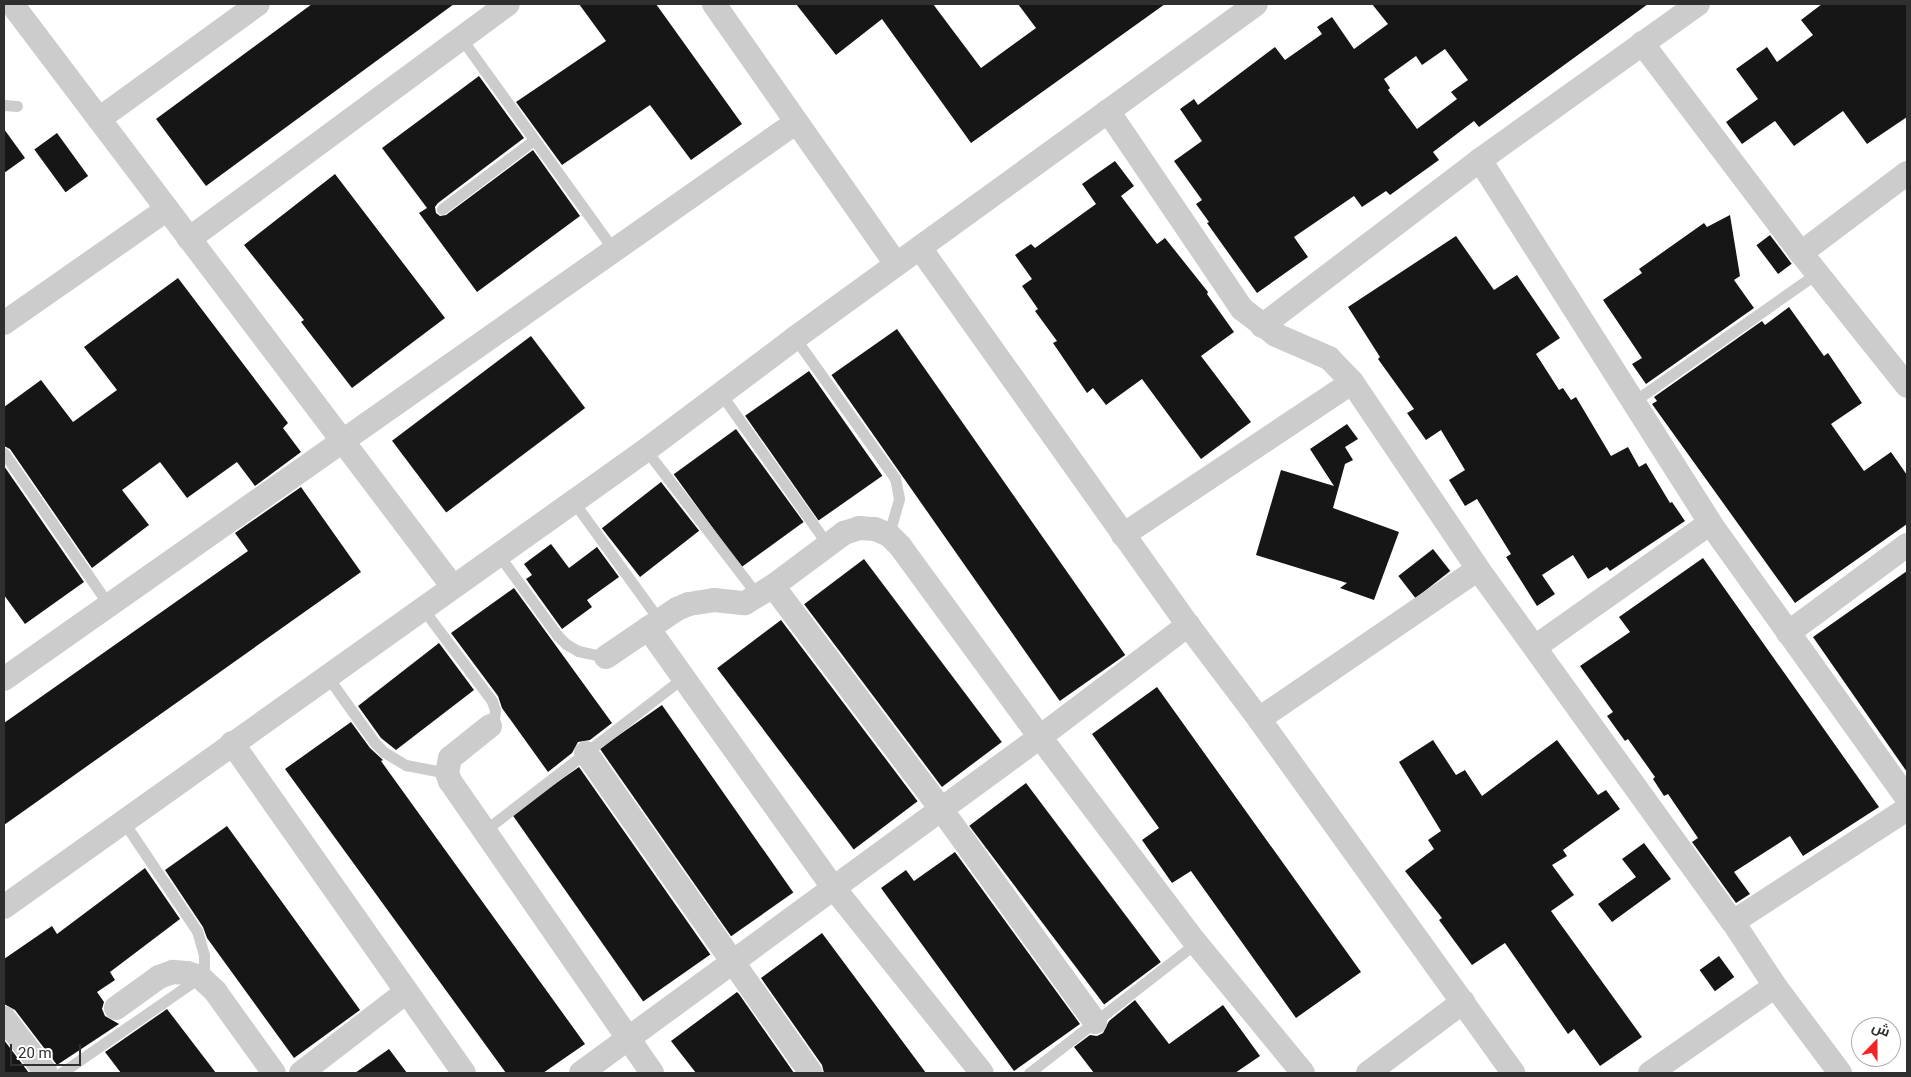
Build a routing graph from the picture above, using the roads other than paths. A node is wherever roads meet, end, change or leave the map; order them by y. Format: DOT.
graph roads {
  1 [pos="12,4"];
  2 [pos="258,4"];
  3 [pos="508,4"];
  4 [pos="714,4"];
  5 [pos="1256,4"];
  6 [pos="1698,4"];
  7 [pos="461,38"];
  8 [pos="1642,43"];
  9 [pos="4,105"];
  10 [pos="17,106"];
  11 [pos="1108,111"];
  12 [pos="98,119"];
  13 [pos="795,123"];
  14 [pos="534,140"];
  15 [pos="1480,160"];
  16 [pos="1907,172"];
  17 [pos="442,209"];
  18 [pos="166,210"];
  19 [pos="188,239"];
  20 [pos="920,248"];
  21 [pos="614,250"];
  22 [pos="1801,253"];
  23 [pos="896,264"];
  24 [pos="1817,273"];
  25 [pos="4,323"];
  26 [pos="1262,326"];
  27 [pos="795,338"];
  28 [pos="1352,382"];
  29 [pos="1907,386"];
  30 [pos="721,394"];
  31 [pos="1633,402"];
  32 [pos="342,442"];
  33 [pos="646,450"];
  34 [pos="4,453"];
  35 [pos="574,501"];
  36 [pos="1710,523"];
  37 [pos="889,535"];
  38 [pos="1123,535"];
  39 [pos="828,545"];
  40 [pos="1907,545"];
  41 [pos="498,554"];
  42 [pos="1478,569"];
  43 [pos="453,587"];
  44 [pos="766,591"];
  45 [pos="109,605"];
  46 [pos="423,609"];
  47 [pos="654,624"];
  48 [pos="1188,625"];
  49 [pos="1788,633"];
  50 [pos="1535,647"];
  51 [pos="606,657"];
  52 [pos="327,676"];
  53 [pos="684,677"];
  54 [pos="4,679"];
  55 [pos="1259,719"];
  56 [pos="490,726"];
  57 [pos="1040,737"];
  58 [pos="232,743"];
  59 [pos="586,753"];
  60 [pos="447,773"];
  61 [pos="1907,798"];
  62 [pos="941,809"];
  63 [pos="1907,810"];
  64 [pos="123,821"];
  65 [pos="484,831"];
  66 [pos="833,886"];
  67 [pos="4,907"];
  68 [pos="1733,922"];
  69 [pos="1196,943"];
  70 [pos="732,961"];
  71 [pos="200,977"];
  72 [pos="1775,986"];
  73 [pos="406,992"];
  74 [pos="1463,1002"];
  75 [pos="116,1008"];
  76 [pos="4,1018"];
  77 [pos="1095,1022"];
  78 [pos="628,1039"];
  79 [pos="46,1073"];
  80 [pos="61,1073"];
  81 [pos="274,1073"];
  82 [pos="301,1073"];
  83 [pos="464,1073"];
  84 [pos="581,1073"];
  85 [pos="652,1073"];
  86 [pos="811,1073"];
  87 [pos="982,1073"];
  88 [pos="1029,1073"];
  89 [pos="1303,1073"];
  90 [pos="1368,1073"];
  91 [pos="1513,1073"];
  92 [pos="1650,1073"];
  93 [pos="1840,1073"];
  1 -- 12 [label="street"];
  2 -- 12 [label="street"];
  3 -- 7 [label="street"];
  4 -- 13 [label="street"];
  5 -- 11 [label="street"];
  6 -- 8 [label="street"];
  7 -- 14 [label="lane"];
  7 -- 19 [label="street"];
  8 -- 15 [label="street"];
  8 -- 22 [label="street"];
  9 -- 10 [label="lane"];
  11 -- 20 [label="street"];
  11 -- 26 [label="street"];
  12 -- 18 [label="street"];
  13 -- 21 [label="street"];
  13 -- 23 [label="street"];
  14 -- 17 [label="lane"];
  14 -- 21 [label="lane"];
  15 -- 26 [label="street"];
  15 -- 31 [label="street"];
  16 -- 22 [label="street"];
  18 -- 19 [label="street"];
  18 -- 25 [label="street"];
  19 -- 32 [label="street"];
  20 -- 23 [label="street"];
  20 -- 38 [label="street"];
  21 -- 32 [label="street"];
  22 -- 24 [label="street"];
  23 -- 27 [label="street"];
  24 -- 29 [label="street"];
  24 -- 31 [label="lane"];
  26 -- 28 [label="street"];
  27 -- 30 [label="street"];
  27 -- 37 [label="lane"];
  28 -- 38 [label="street"];
  28 -- 42 [label="street"];
  30 -- 33 [label="street"];
  30 -- 39 [label="lane"];
  31 -- 36 [label="street"];
  32 -- 43 [label="street"];
  32 -- 45 [label="street"];
  33 -- 35 [label="street"];
  33 -- 44 [label="lane"];
  34 -- 45 [label="lane"];
  35 -- 41 [label="street"];
  35 -- 47 [label="lane"];
  36 -- 49 [label="street"];
  36 -- 50 [label="street"];
  37 -- 39 [label="street"];
  37 -- 57 [label="street"];
  38 -- 48 [label="street"];
  39 -- 44 [label="street"];
  40 -- 49 [label="street"];
  41 -- 43 [label="street"];
  41 -- 51 [label="lane"];
  42 -- 50 [label="street"];
  42 -- 55 [label="street"];
  43 -- 46 [label="street"];
  44 -- 47 [label="street"];
  44 -- 62 [label="street"];
  45 -- 54 [label="street"];
  46 -- 52 [label="street"];
  46 -- 56 [label="lane"];
  47 -- 51 [label="street"];
  47 -- 53 [label="street"];
  48 -- 55 [label="street"];
  48 -- 57 [label="street"];
  49 -- 61 [label="street"];
  50 -- 68 [label="street"];
  52 -- 58 [label="street"];
  52 -- 60 [label="lane"];
  53 -- 59 [label="lane"];
  53 -- 66 [label="street"];
  55 -- 74 [label="street"];
  56 -- 60 [label="street"];
  57 -- 62 [label="street"];
  57 -- 69 [label="street"];
  58 -- 64 [label="street"];
  58 -- 73 [label="street"];
  59 -- 65 [label="lane"];
  59 -- 70 [label="street"];
  60 -- 65 [label="street"];
  62 -- 66 [label="street"];
  62 -- 77 [label="street"];
  63 -- 68 [label="street"];
  64 -- 67 [label="street"];
  64 -- 71 [label="lane"];
  65 -- 78 [label="street"];
  66 -- 70 [label="street"];
  66 -- 87 [label="street"];
  68 -- 72 [label="street"];
  69 -- 77 [label="lane"];
  69 -- 89 [label="street"];
  70 -- 78 [label="street"];
  70 -- 86 [label="street"];
  71 -- 75 [label="street"];
  71 -- 80 [label="lane"];
  71 -- 81 [label="street"];
  72 -- 92 [label="street"];
  72 -- 93 [label="street"];
  73 -- 82 [label="street"];
  73 -- 83 [label="street"];
  74 -- 90 [label="street"];
  74 -- 91 [label="street"];
  76 -- 79 [label="street"];
  77 -- 88 [label="lane"];
  78 -- 84 [label="street"];
  78 -- 85 [label="street"];
}
